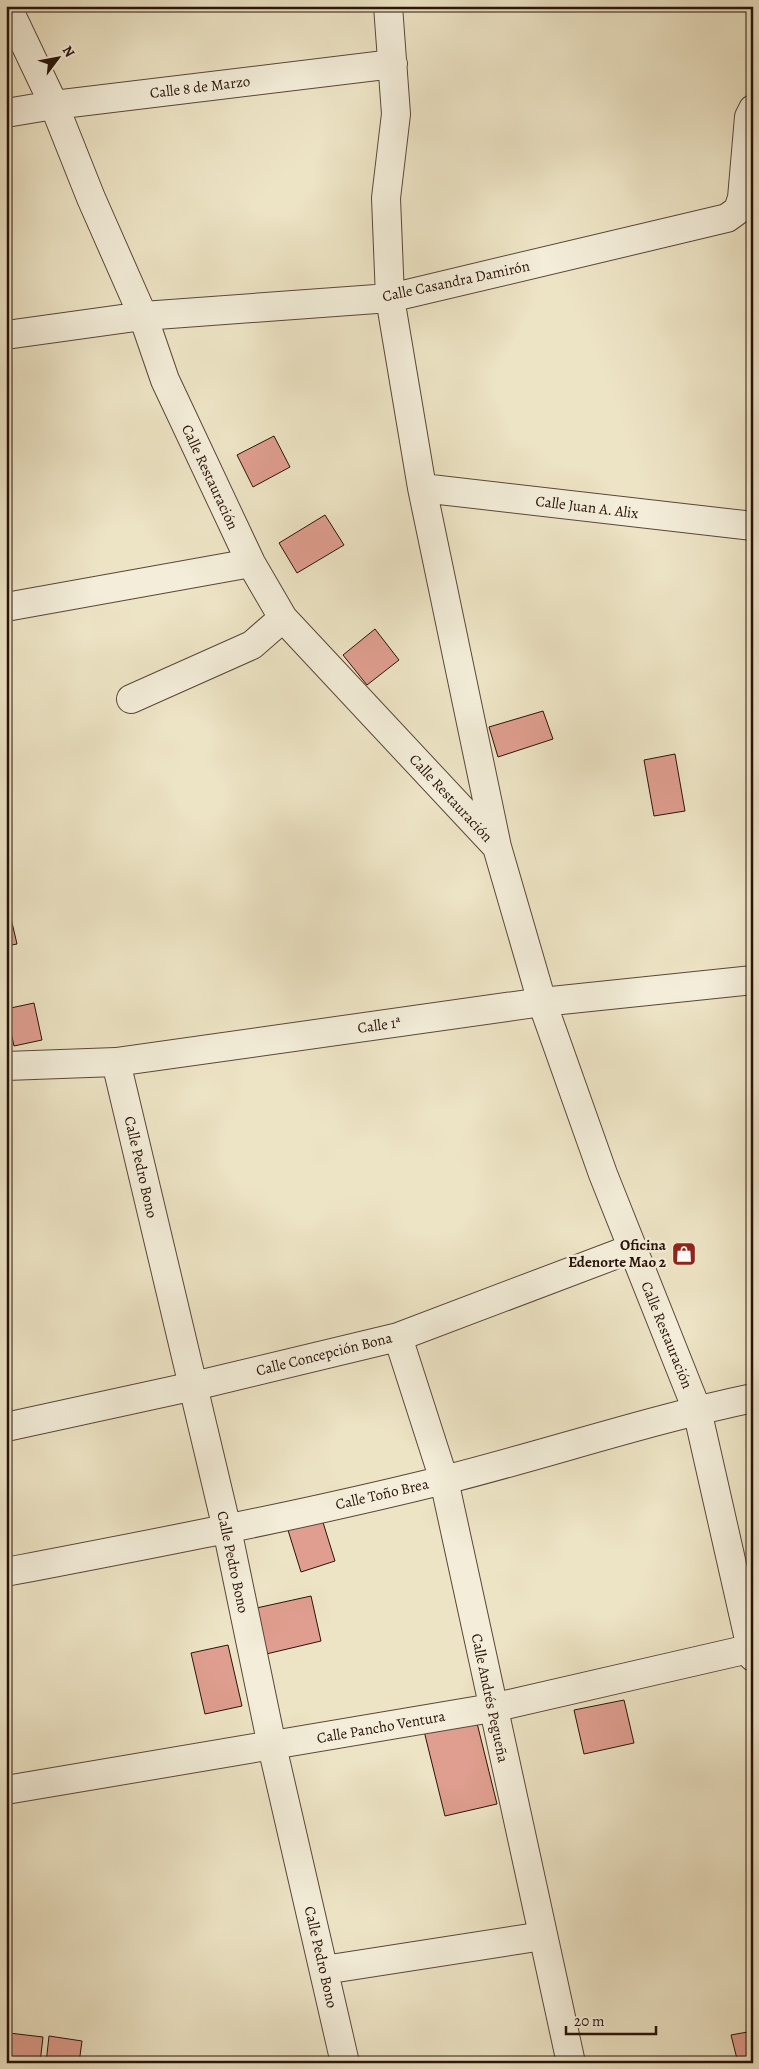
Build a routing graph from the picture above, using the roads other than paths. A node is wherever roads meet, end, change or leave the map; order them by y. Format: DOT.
graph roads {
  1 [pos="7,6"];
  2 [pos="388,6"];
  3 [pos="393,64"];
  4 [pos="54,105"];
  5 [pos="753,109"];
  6 [pos="6,113"];
  7 [pos="390,298"];
  8 [pos="143,316"];
  9 [pos="6,335"];
  10 [pos="422,488"];
  11 [pos="753,526"];
  12 [pos="251,563"];
  13 [pos="6,607"];
  14 [pos="283,618"];
  15 [pos="131,699"];
  16 [pos="497,847"];
  17 [pos="753,980"];
  18 [pos="542,1002"];
  19 [pos="116,1062"];
  20 [pos="6,1066"];
  21 [pos="632,1248"];
  22 [pos="398,1337"];
  23 [pos="194,1386"];
  24 [pos="753,1398"];
  25 [pos="697,1410"];
  26 [pos="6,1427"];
  27 [pos="444,1480"];
  28 [pos="227,1529"];
  29 [pos="6,1572"];
  30 [pos="752,1651"];
  31 [pos="492,1708"];
  32 [pos="272,1746"];
  33 [pos="6,1790"];
  34 [pos="543,1936"];
  35 [pos="324,1970"];
  36 [pos="345,2063"];
  37 [pos="571,2063"];
  1 -- 4 [label="street, Calle Restauración"];
  2 -- 3 [label="street"];
  3 -- 4 [label="street, Calle 8 de Marzo"];
  3 -- 7 [label="street"];
  4 -- 6 [label="street, Calle 8 de Marzo"];
  4 -- 8 [label="street, Calle Restauración"];
  5 -- 7 [label="street, Calle Casandra Damirón"];
  7 -- 8 [label="street, Calle Casandra Damirón"];
  7 -- 10 [label="street"];
  8 -- 9 [label="street, Calle Casandra Damirón"];
  8 -- 12 [label="street, Calle Restauración"];
  10 -- 11 [label="street, Calle Juan A. Alix"];
  10 -- 16 [label="street"];
  12 -- 13 [label="street"];
  12 -- 14 [label="street, Calle Restauración"];
  14 -- 15 [label="street"];
  14 -- 16 [label="street, Calle Restauración"];
  16 -- 18 [label="street, Calle Restauración"];
  17 -- 18 [label="street, Calle 1ª"];
  18 -- 19 [label="street, Calle 1ª"];
  18 -- 21 [label="street, Calle Restauración"];
  19 -- 20 [label="street, Calle 1ª"];
  19 -- 23 [label="street, Calle Pedro Bono"];
  21 -- 22 [label="street, Calle Concepción Bona"];
  21 -- 25 [label="street, Calle Restauración"];
  22 -- 23 [label="street, Calle Concepción Bona"];
  22 -- 27 [label="street, Calle Andrés Pegueña"];
  23 -- 26 [label="street, Calle Concepción Bona"];
  23 -- 28 [label="street, Calle Pedro Bono"];
  24 -- 25 [label="street, Calle Toño Brea"];
  25 -- 27 [label="street, Calle Toño Brea"];
  25 -- 30 [label="street, Calle Restauración"];
  27 -- 28 [label="street, Calle Toño Brea"];
  27 -- 31 [label="street, Calle Andrés Pegueña"];
  28 -- 29 [label="street, Calle Toño Brea"];
  28 -- 32 [label="street, Calle Pedro Bono"];
  30 -- 31 [label="street, Calle Pancho Ventura"];
  31 -- 32 [label="street, Calle Pancho Ventura"];
  31 -- 34 [label="street, Calle Andrés Pegueña"];
  32 -- 33 [label="street, Calle Pancho Ventura"];
  32 -- 35 [label="street, Calle Pedro Bono"];
  34 -- 35 [label="street"];
  34 -- 37 [label="street, Calle Andrés Pegueña"];
  35 -- 36 [label="street, Calle Pedro Bono"];
}
